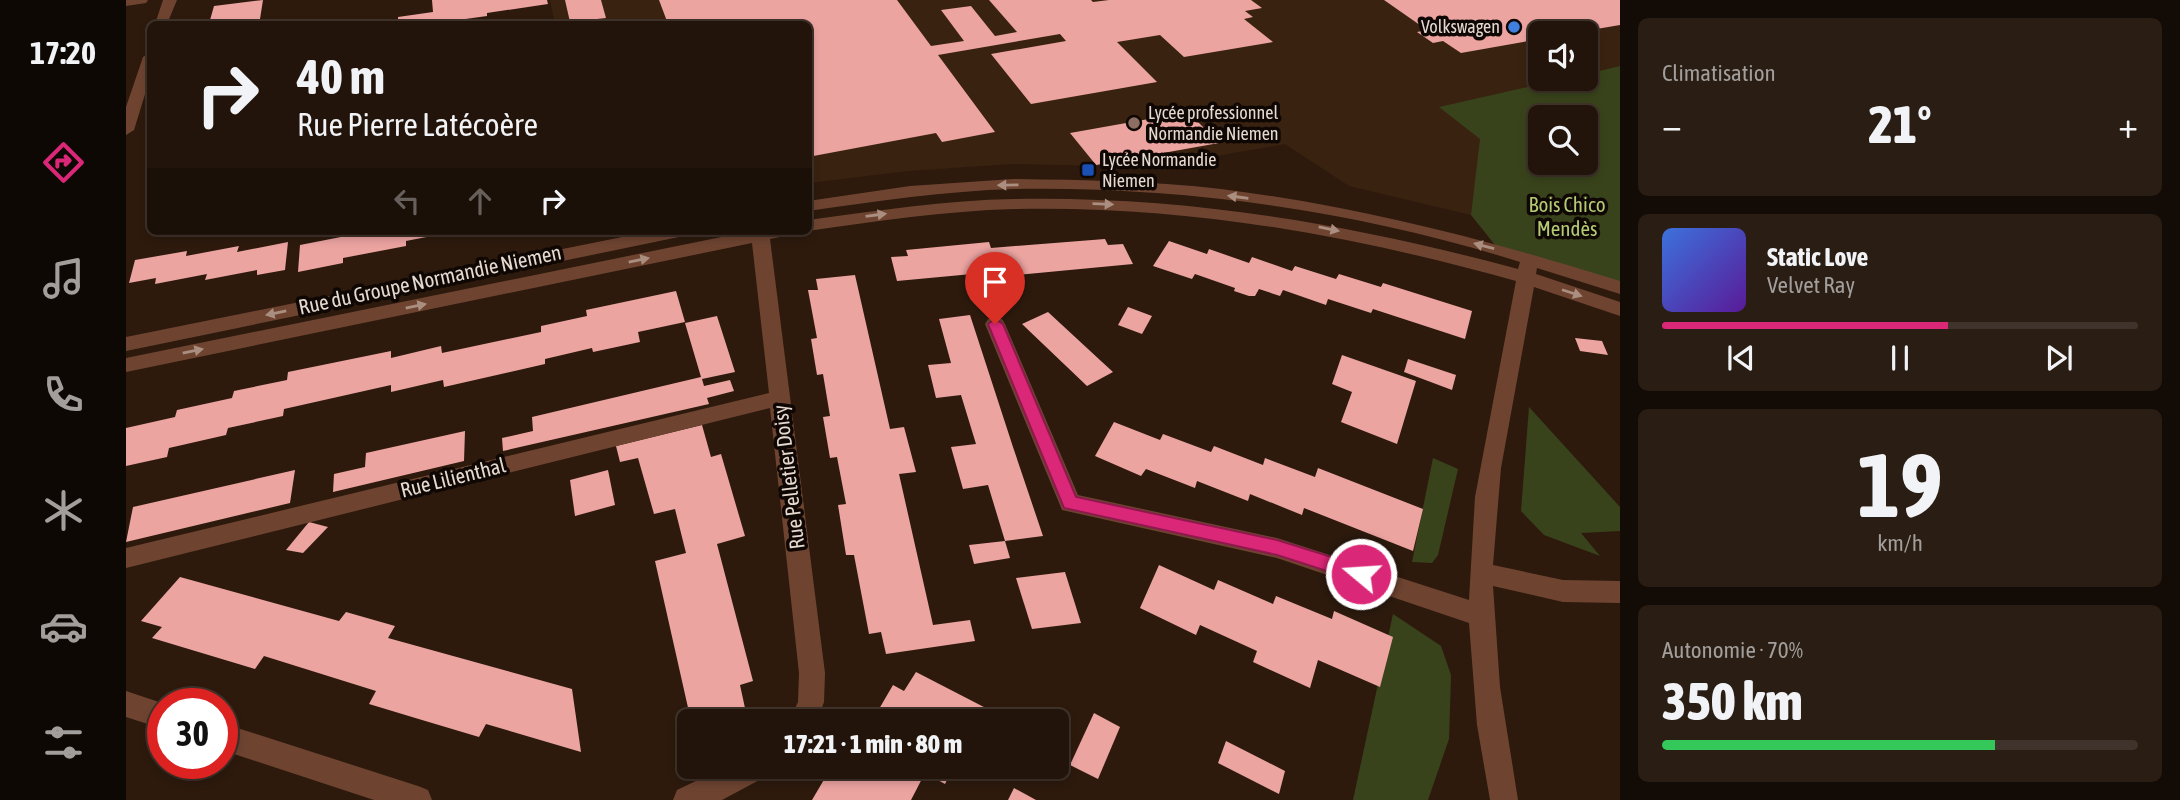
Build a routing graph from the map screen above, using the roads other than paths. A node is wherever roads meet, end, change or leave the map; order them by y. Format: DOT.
graph roads {
  1 [pos="141,0"];
  2 [pos="170,0"];
  3 [pos="126,2"];
  4 [pos="162,21"];
  5 [pos="147,65"];
  6 [pos="147,109"];
  7 [pos="129,112"];
  8 [pos="126,130"];
  9 [pos="812,205"];
  10 [pos="812,225"];
  11 [pos="659,235"];
  12 [pos="751,235"];
  13 [pos="761,235"];
  14 [pos="1528,269"];
  15 [pos="1620,288"];
  16 [pos="1620,309"];
  17 [pos="995,324"];
  18 [pos="126,344"];
  19 [pos="126,365"];
  20 [pos="780,398"];
  21 [pos="126,558"];
  22 [pos="1482,573"];
  23 [pos="1620,592"];
  24 [pos="1482,616"];
  25 [pos="126,704"];
  26 [pos="808,709"];
  27 [pos="147,711"];
  28 [pos="238,741"];
  29 [pos="732,779"];
  30 [pos="418,800"];
  31 [pos="687,800"];
  32 [pos="1504,800"];
  1 -- 3 [label="street"];
  2 -- 4 [label="street"];
  5 -- 7 [label="street"];
  6 -- 7 [label="street"];
  7 -- 8 [label="street"];
  14 -- 9 [label="street, one-way"];
  10 -- 14 [label="street, one-way"];
  11 -- 18 [label="street, Rue du Groupe Normandie Niemen, one-way"];
  19 -- 12 [label="street, Rue du Groupe Normandie Niemen, one-way"];
  13 -- 20 [label="street, Rue Pelletier Doisy"];
  14 -- 15 [label="street"];
  14 -- 16 [label="street, one-way"];
  14 -- 22 [label="street"];
  17 -- 24 [label="street"];
  20 -- 21 [label="street, Rue Lilienthal"];
  20 -- 26 [label="street, Rue Pelletier Doisy"];
  22 -- 23 [label="street"];
  22 -- 24 [label="street"];
  24 -- 32 [label="street"];
  25 -- 27 [label="street"];
  28 -- 30 [label="street"];
  29 -- 31 [label="street"];
}
